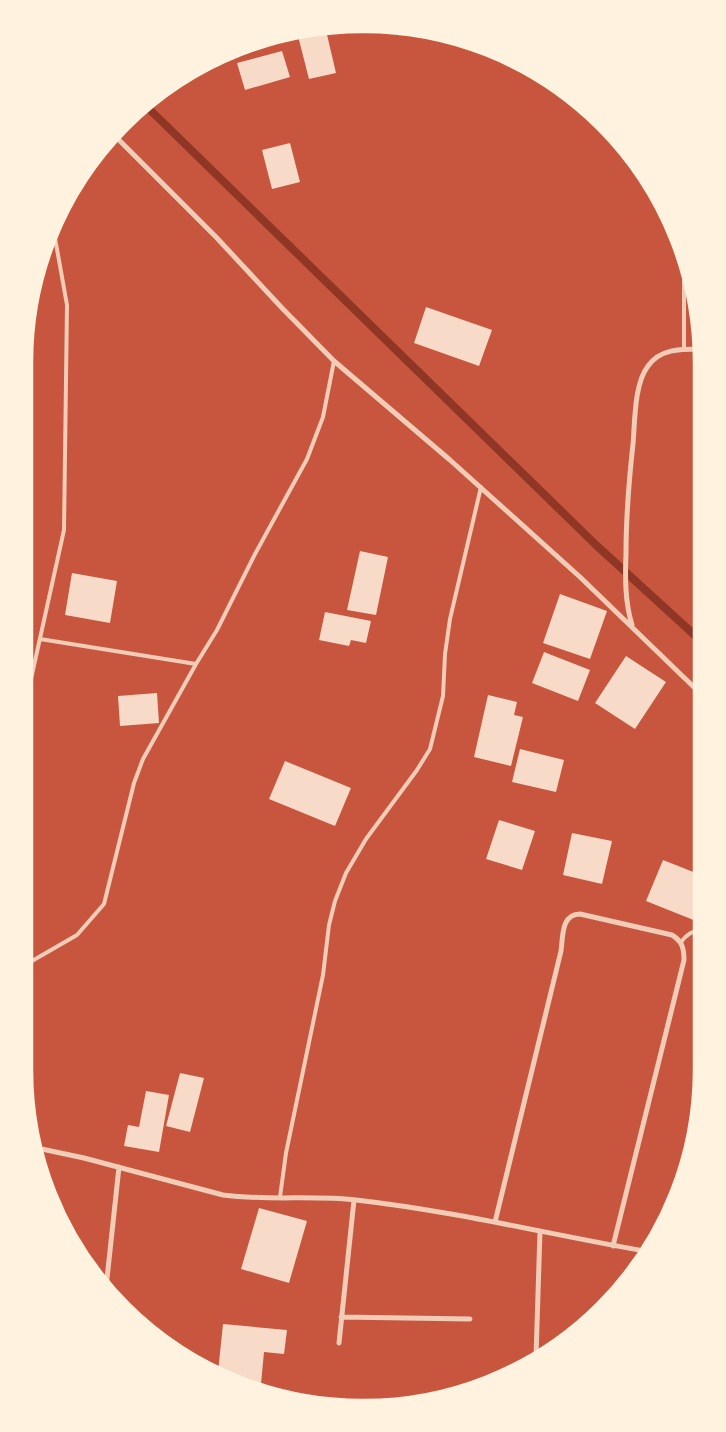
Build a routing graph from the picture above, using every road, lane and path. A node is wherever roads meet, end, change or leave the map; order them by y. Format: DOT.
graph roads {
  1 [pos="119,140"];
  2 [pos="56,242"];
  3 [pos="684,286"];
  4 [pos="684,349"];
  5 [pos="693,349"];
  6 [pos="334,361"];
  7 [pos="482,487"];
  8 [pos="632,626"];
  9 [pos="40,639"];
  10 [pos="196,664"];
  11 [pos="32,675"];
  12 [pos="694,687"];
  13 [pos="694,932"];
  14 [pos="681,942"];
  15 [pos="32,961"];
  16 [pos="43,1149"];
  17 [pos="119,1167"];
  18 [pos="280,1197"];
  19 [pos="354,1200"];
  20 [pos="494,1222"];
  21 [pos="540,1231"];
  22 [pos="613,1246"];
  23 [pos="639,1251"];
  24 [pos="107,1277"];
  25 [pos="341,1317"];
  26 [pos="470,1319"];
  27 [pos="339,1343"];
  28 [pos="536,1350"];
  1 -- 6 [label="street"];
  2 -- 9 [label="lane"];
  3 -- 4 [label="lane"];
  4 -- 5 [label="street"];
  4 -- 8 [label="street"];
  6 -- 7 [label="street"];
  6 -- 10 [label="lane"];
  7 -- 8 [label="street"];
  7 -- 18 [label="lane"];
  8 -- 12 [label="street"];
  9 -- 10 [label="lane"];
  9 -- 11 [label="lane"];
  10 -- 15 [label="lane"];
  13 -- 14 [label="lane"];
  14 -- 20 [label="street"];
  14 -- 22 [label="street"];
  16 -- 17 [label="street"];
  17 -- 18 [label="street"];
  17 -- 24 [label="street"];
  18 -- 19 [label="street"];
  19 -- 20 [label="street"];
  19 -- 25 [label="street"];
  20 -- 21 [label="street"];
  21 -- 22 [label="street"];
  21 -- 28 [label="street"];
  22 -- 23 [label="street"];
  25 -- 26 [label="street"];
  25 -- 27 [label="street"];
}
